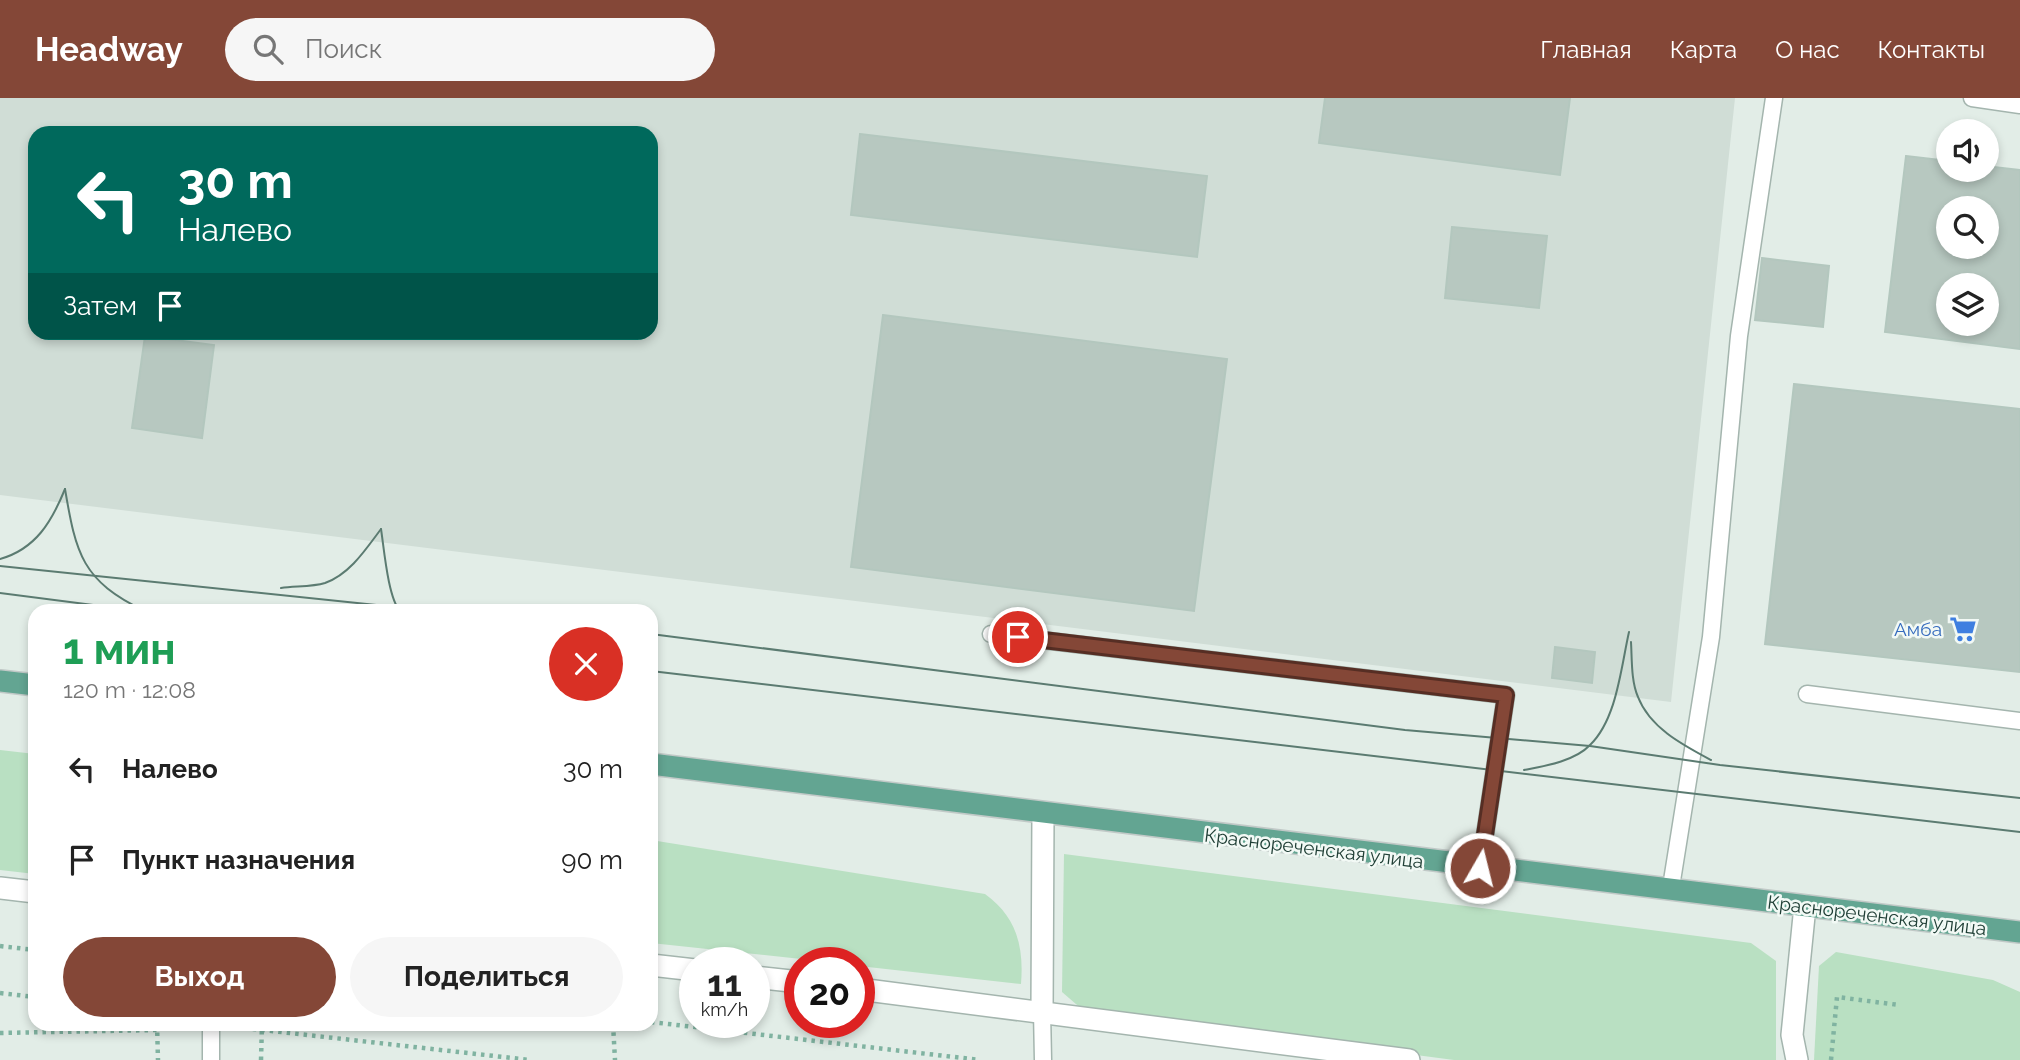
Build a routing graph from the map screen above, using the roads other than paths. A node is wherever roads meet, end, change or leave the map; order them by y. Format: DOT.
graph roads {
  1 [pos="1774,98"];
  2 [pos="1972,98"];
  3 [pos="2020,105"];
  4 [pos="991,634"];
  5 [pos="0,681"];
  6 [pos="28,684"];
  7 [pos="1807,694"];
  8 [pos="2020,722"];
  9 [pos="658,765"];
  10 [pos="1043,814"];
  11 [pos="1480,868"];
  12 [pos="1671,887"];
  13 [pos="0,888"];
  14 [pos="28,891"];
  15 [pos="1805,906"];
  16 [pos="2020,932"];
  17 [pos="658,966"];
  18 [pos="679,968"];
  19 [pos="875,991"];
  20 [pos="1042,1011"];
  21 [pos="211,1031"];
  22 [pos="211,1060"];
  23 [pos="1043,1060"];
  24 [pos="1409,1060"];
  25 [pos="1797,1060"];
  1 -- 12 [label="lane"];
  2 -- 3 [label="lane"];
  4 -- 11 [label="lane"];
  5 -- 6 [label="main road"];
  7 -- 8 [label="lane"];
  9 -- 10 [label="main road, Краснореченская улица"];
  10 -- 11 [label="main road, Краснореченская улица"];
  10 -- 20 [label="street"];
  11 -- 12 [label="main road, Краснореченская улица"];
  12 -- 15 [label="main road, Краснореченская улица"];
  13 -- 14 [label="street"];
  15 -- 16 [label="main road, Краснореченская улица"];
  15 -- 25 [label="street"];
  17 -- 18 [label="street"];
  19 -- 20 [label="street"];
  20 -- 23 [label="lane"];
  20 -- 24 [label="street"];
  21 -- 22 [label="lane"];
}
